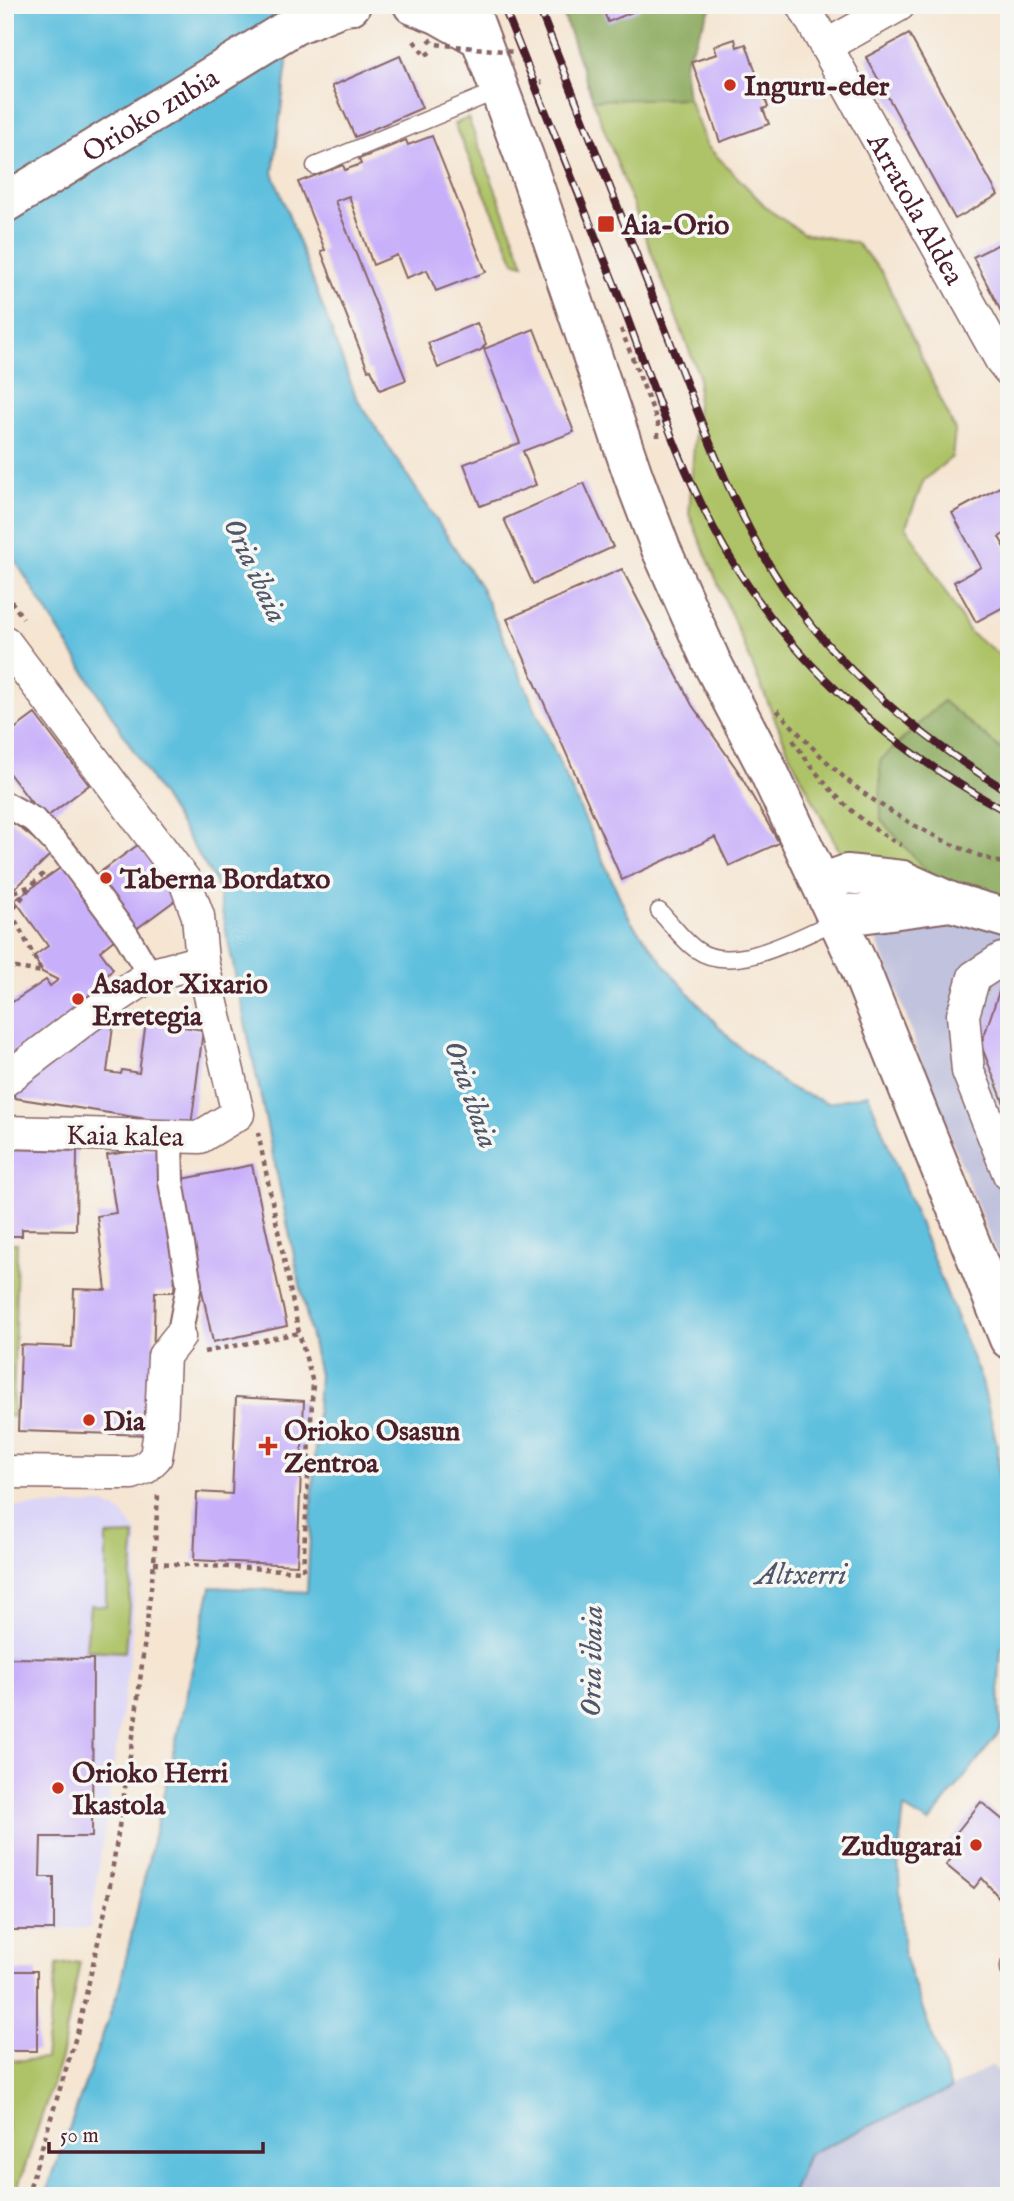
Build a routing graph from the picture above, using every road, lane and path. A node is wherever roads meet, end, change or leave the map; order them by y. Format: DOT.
graph roads {
  1 [pos="803,5"];
  2 [pos="899,5"];
  3 [pos="328,10"];
  4 [pos="469,16"];
  5 [pos="421,22"];
  6 [pos="826,46"];
  7 [pos="513,52"];
  8 [pos="499,90"];
  9 [pos="315,166"];
  10 [pos="5,203"];
  11 [pos="617,319"];
  12 [pos="1009,370"];
  13 [pos="658,446"];
  14 [pos="5,642"];
  15 [pos="5,804"];
  16 [pos="911,851"];
  17 [pos="65,853"];
  18 [pos="1009,865"];
  19 [pos="31,886"];
  20 [pos="5,895"];
  21 [pos="951,902"];
  22 [pos="832,905"];
  23 [pos="909,908"];
  24 [pos="659,911"];
  25 [pos="1009,919"];
  26 [pos="202,961"];
  27 [pos="1009,962"];
  28 [pos="5,966"];
  29 [pos="860,968"];
  30 [pos="150,975"];
  31 [pos="5,1080"];
  32 [pos="247,1118"];
  33 [pos="5,1132"];
  34 [pos="170,1137"];
  35 [pos="1009,1174"];
  36 [pos="299,1334"];
  37 [pos="179,1337"];
  38 [pos="1009,1339"];
  39 [pos="145,1468"];
  40 [pos="5,1472"];
  41 [pos="154,1563"];
  42 [pos="27,2196"];
  1 -- 6 [label="street, Arratola Aldea"];
  2 -- 6 [label="street"];
  3 -- 10 [label="main road, Orioko zubia"];
  4 -- 5 [label="main road"];
  4 -- 8 [label="main road"];
  5 -- 7 [label="path, bridge"];
  6 -- 12 [label="street, Arratola Aldea"];
  8 -- 9 [label="lane"];
  8 -- 22 [label="main road"];
  11 -- 13 [label="path"];
  14 -- 26 [label="street"];
  15 -- 17 [label="street"];
  16 -- 18 [label="path"];
  17 -- 19 [label="path"];
  17 -- 30 [label="street"];
  19 -- 20 [label="path"];
  19 -- 28 [label="path"];
  21 -- 22 [label="main road"];
  21 -- 23 [label="main road"];
  21 -- 25 [label="main road"];
  22 -- 23 [label="main road"];
  22 -- 24 [label="lane"];
  22 -- 29 [label="main road"];
  23 -- 29 [label="main road"];
  26 -- 30 [label="street"];
  26 -- 32 [label="street"];
  27 -- 35 [label="street"];
  29 -- 38 [label="main road"];
  30 -- 31 [label="street"];
  32 -- 34 [label="street, Kaia kalea"];
  32 -- 36 [label="path"];
  33 -- 34 [label="street, Kaia kalea"];
  34 -- 37 [label="street"];
  36 -- 37 [label="path"];
  36 -- 41 [label="path"];
  37 -- 39 [label="street"];
  39 -- 40 [label="street"];
  39 -- 41 [label="path"];
  41 -- 42 [label="path"];
}
